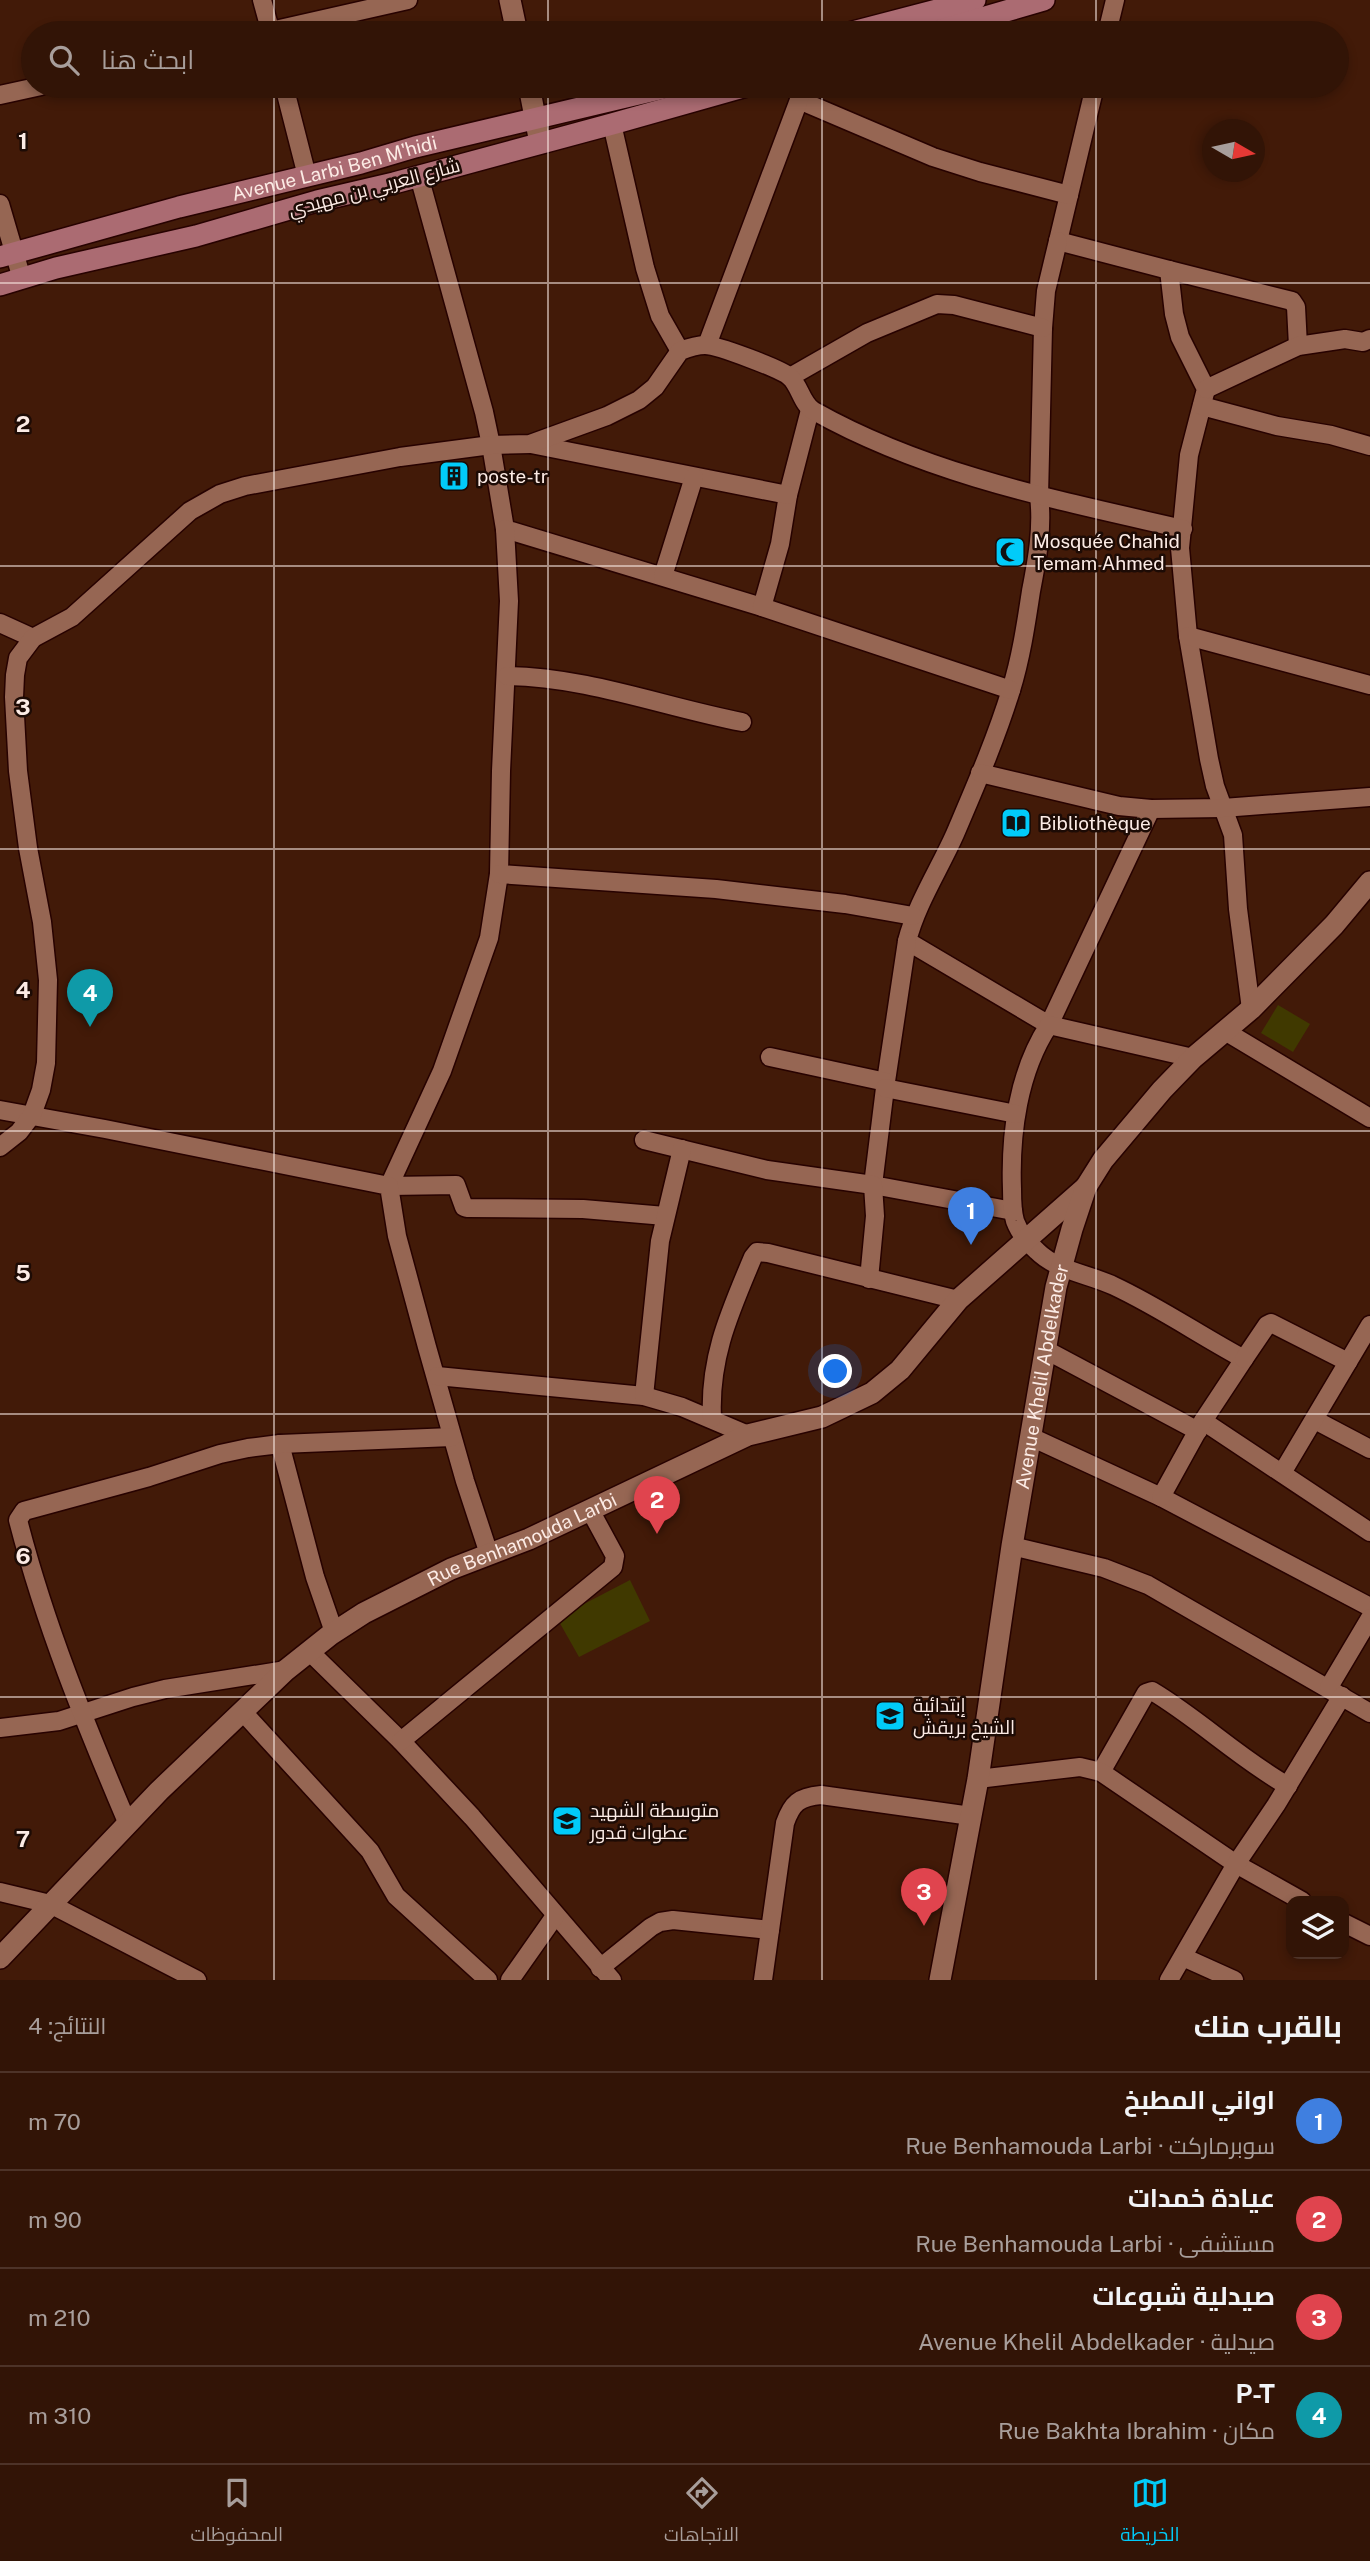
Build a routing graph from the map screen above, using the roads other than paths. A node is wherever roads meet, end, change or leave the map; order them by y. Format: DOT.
graph roads {
  1 [pos="261,0"];
  2 [pos="408,0"];
  3 [pos="510,0"];
  4 [pos="975,0"];
  5 [pos="1044,0"];
  6 [pos="1115,0"];
  7 [pos="265,21"];
  8 [pos="319,21"];
  9 [pos="514,21"];
  10 [pos="907,21"];
  11 [pos="971,21"];
  12 [pos="1110,21"];
  13 [pos="21,91"];
  14 [pos="0,96"];
  15 [pos="287,98"];
  16 [pos="532,98"];
  17 [pos="621,98"];
  18 [pos="704,98"];
  19 [pos="797,98"];
  20 [pos="809,98"];
  21 [pos="1092,98"];
  22 [pos="536,118"];
  23 [pos="612,124"];
  24 [pos="540,143"];
  25 [pos="307,176"];
  26 [pos="419,176"];
  27 [pos="1069,195"];
  28 [pos="0,205"];
  29 [pos="1058,241"];
  30 [pos="7,255"];
  31 [pos="1169,271"];
  32 [pos="22,279"];
  33 [pos="0,285"];
  34 [pos="1043,328"];
  35 [pos="1370,339"];
  36 [pos="707,345"];
  37 [pos="1298,346"];
  38 [pos="680,351"];
  39 [pos="790,377"];
  40 [pos="1204,398"];
  41 [pos="810,410"];
  42 [pos="530,443"];
  43 [pos="491,445"];
  44 [pos="1370,446"];
  45 [pos="694,477"];
  46 [pos="788,495"];
  47 [pos="1039,496"];
  48 [pos="505,529"];
  49 [pos="1183,529"];
  50 [pos="663,576"];
  51 [pos="762,607"];
  52 [pos="0,623"];
  53 [pos="1188,636"];
  54 [pos="33,638"];
  55 [pos="507,676"];
  56 [pos="1370,685"];
  57 [pos="1012,690"];
  58 [pos="742,722"];
  59 [pos="980,773"];
  60 [pos="1370,797"];
  61 [pos="1223,808"];
  62 [pos="1151,809"];
  63 [pos="499,874"];
  64 [pos="1370,882"];
  65 [pos="913,916"];
  66 [pos="907,941"];
  67 [pos="1251,1009"];
  68 [pos="1049,1025"];
  69 [pos="1225,1031"];
  70 [pos="770,1057"];
  71 [pos="1193,1058"];
  72 [pos="885,1085"];
  73 [pos="0,1110"];
  74 [pos="1016,1114"];
  75 [pos="32,1115"];
  76 [pos="1370,1118"];
  77 [pos="644,1140"];
  78 [pos="0,1147"];
  79 [pos="682,1149"];
  80 [pos="873,1185"];
  81 [pos="388,1186"];
  82 [pos="1086,1187"];
  83 [pos="1013,1211"];
  84 [pos="665,1216"];
  85 [pos="1027,1240"];
  86 [pos="1060,1267"];
  87 [pos="869,1279"];
  88 [pos="958,1300"];
  89 [pos="1370,1325"];
  90 [pos="1046,1350"];
  91 [pos="1244,1359"];
  92 [pos="1348,1362"];
  93 [pos="437,1376"];
  94 [pos="644,1396"];
  95 [pos="712,1418"];
  96 [pos="1315,1420"];
  97 [pos="1200,1426"];
  98 [pos="748,1435"];
  99 [pos="452,1437"];
  100 [pos="1031,1437"];
  101 [pos="280,1444"];
  102 [pos="1370,1449"];
  103 [pos="1282,1473"];
  104 [pos="1161,1496"];
  105 [pos="590,1510"];
  106 [pos="1370,1532"];
  107 [pos="1012,1546"];
  108 [pos="489,1554"];
  109 [pos="1370,1607"];
  110 [pos="1370,1618"];
  111 [pos="334,1632"];
  112 [pos="309,1651"];
  113 [pos="286,1670"];
  114 [pos="1335,1692"];
  115 [pos="242,1711"];
  116 [pos="1370,1713"];
  117 [pos="82,1714"];
  118 [pos="0,1728"];
  119 [pos="401,1741"];
  120 [pos="1101,1772"];
  121 [pos="978,1779"];
  122 [pos="1288,1786"];
  123 [pos="971,1816"];
  124 [pos="127,1822"];
  125 [pos="1236,1864"];
  126 [pos="0,1892"];
  127 [pos="1293,1896"];
  128 [pos="50,1905"];
  129 [pos="555,1916"];
  130 [pos="1349,1926"];
  131 [pos="770,1930"];
  132 [pos="1370,1936"];
  133 [pos="1183,1957"];
  134 [pos="0,1958"];
  135 [pos="606,1974"];
  136 [pos="197,1980"];
  137 [pos="488,1980"];
  138 [pos="510,1980"];
  139 [pos="762,1980"];
  140 [pos="940,1980"];
  141 [pos="1169,1980"];
  142 [pos="1234,1980"];
  1 -- 7 [label="street"];
  2 -- 8 [label="street"];
  3 -- 9 [label="street"];
  4 -- 10 [label="main road"];
  5 -- 11 [label="main road"];
  6 -- 12 [label="street"];
  13 -- 14 [label="street"];
  15 -- 25 [label="street"];
  16 -- 22 [label="street"];
  17 -- 22 [label="main road, Avenue Larbi Ben M'hidi"];
  18 -- 23 [label="main road, شارع العربي بن مهيدي"];
  19 -- 36 [label="street"];
  20 -- 27 [label="street"];
  21 -- 27 [label="street"];
  22 -- 24 [label="street"];
  22 -- 25 [label="main road, Avenue Larbi Ben M'hidi"];
  23 -- 24 [label="main road, شارع العربي بن مهيدي"];
  23 -- 38 [label="street"];
  24 -- 26 [label="main road, شارع العربي بن مهيدي"];
  25 -- 30 [label="main road, Avenue Larbi Ben M'hidi"];
  26 -- 32 [label="main road, شارع العربي بن مهيدي"];
  26 -- 43 [label="street"];
  27 -- 29 [label="street"];
  28 -- 30 [label="street"];
  29 -- 31 [label="street"];
  29 -- 34 [label="street"];
  30 -- 32 [label="street"];
  31 -- 37 [label="street"];
  31 -- 40 [label="street"];
  32 -- 33 [label="main road, شارع العربي بن مهيدي"];
  34 -- 39 [label="street"];
  34 -- 47 [label="street"];
  35 -- 37 [label="street"];
  36 -- 38 [label="street"];
  36 -- 39 [label="street"];
  37 -- 40 [label="street"];
  38 -- 42 [label="street"];
  39 -- 41 [label="street"];
  40 -- 44 [label="street"];
  40 -- 49 [label="street"];
  41 -- 46 [label="street"];
  41 -- 47 [label="street"];
  42 -- 43 [label="street"];
  42 -- 45 [label="street"];
  43 -- 48 [label="street"];
  43 -- 54 [label="street"];
  45 -- 46 [label="street"];
  45 -- 50 [label="street"];
  46 -- 51 [label="street"];
  47 -- 49 [label="street"];
  47 -- 57 [label="street"];
  48 -- 50 [label="street"];
  48 -- 55 [label="street"];
  49 -- 53 [label="street"];
  50 -- 51 [label="street"];
  51 -- 57 [label="street"];
  52 -- 54 [label="street"];
  53 -- 56 [label="street"];
  53 -- 61 [label="street"];
  54 -- 75 [label="street"];
  55 -- 58 [label="street"];
  55 -- 63 [label="street"];
  57 -- 59 [label="street"];
  59 -- 62 [label="street"];
  59 -- 65 [label="street"];
  60 -- 61 [label="street"];
  61 -- 62 [label="street"];
  61 -- 67 [label="street"];
  62 -- 68 [label="street"];
  63 -- 65 [label="street"];
  63 -- 81 [label="street"];
  64 -- 67 [label="street, Avenue Khelil Abdelkader"];
  65 -- 66 [label="street"];
  66 -- 68 [label="street"];
  66 -- 72 [label="street"];
  67 -- 69 [label="street, Avenue Khelil Abdelkader"];
  68 -- 71 [label="street"];
  68 -- 74 [label="street"];
  69 -- 71 [label="street, Avenue Khelil Abdelkader"];
  69 -- 76 [label="street"];
  70 -- 72 [label="street"];
  71 -- 82 [label="street, Avenue Khelil Abdelkader"];
  72 -- 74 [label="street"];
  72 -- 80 [label="street"];
  73 -- 75 [label="street"];
  74 -- 83 [label="street"];
  75 -- 78 [label="street"];
  75 -- 81 [label="street"];
  77 -- 79 [label="street"];
  79 -- 80 [label="street"];
  79 -- 84 [label="street"];
  80 -- 83 [label="street"];
  80 -- 87 [label="street"];
  81 -- 84 [label="street"];
  81 -- 93 [label="street"];
  82 -- 85 [label="street, Rue Benhamouda Larbi"];
  82 -- 86 [label="street, Avenue Khelil Abdelkader"];
  83 -- 85 [label="street"];
  84 -- 94 [label="street"];
  85 -- 86 [label="street"];
  85 -- 88 [label="street, Rue Benhamouda Larbi"];
  86 -- 90 [label="street, Avenue Khelil Abdelkader"];
  86 -- 91 [label="street"];
  87 -- 88 [label="street"];
  87 -- 95 [label="street"];
  88 -- 98 [label="street, Rue Benhamouda Larbi"];
  89 -- 92 [label="street"];
  90 -- 97 [label="street"];
  90 -- 100 [label="street, Avenue Khelil Abdelkader"];
  91 -- 92 [label="street"];
  91 -- 97 [label="street"];
  92 -- 96 [label="street"];
  93 -- 94 [label="street"];
  93 -- 99 [label="street"];
  94 -- 95 [label="street"];
  95 -- 98 [label="street"];
  96 -- 102 [label="street"];
  96 -- 103 [label="street"];
  97 -- 103 [label="street"];
  97 -- 104 [label="street"];
  98 -- 105 [label="street, Rue Benhamouda Larbi"];
  99 -- 101 [label="street"];
  99 -- 108 [label="street"];
  100 -- 104 [label="street"];
  100 -- 107 [label="street, Avenue Khelil Abdelkader"];
  101 -- 111 [label="street"];
  101 -- 117 [label="street"];
  103 -- 106 [label="street"];
  104 -- 109 [label="street"];
  105 -- 108 [label="street, Rue Benhamouda Larbi"];
  105 -- 119 [label="street"];
  107 -- 114 [label="street"];
  107 -- 121 [label="street, Avenue Khelil Abdelkader"];
  108 -- 111 [label="street, Rue Benhamouda Larbi"];
  110 -- 114 [label="street"];
  111 -- 112 [label="street, Rue Benhamouda Larbi"];
  112 -- 113 [label="street, Rue Benhamouda Larbi"];
  112 -- 119 [label="street"];
  113 -- 115 [label="street, Rue Benhamouda Larbi"];
  113 -- 117 [label="street"];
  114 -- 116 [label="street"];
  114 -- 122 [label="street"];
  115 -- 124 [label="street, Rue Benhamouda Larbi"];
  115 -- 137 [label="street"];
  117 -- 118 [label="street"];
  117 -- 124 [label="street"];
  119 -- 129 [label="street"];
  120 -- 121 [label="street"];
  120 -- 122 [label="street"];
  120 -- 125 [label="street"];
  121 -- 123 [label="street, Avenue Khelil Abdelkader"];
  122 -- 125 [label="street"];
  123 -- 131 [label="street"];
  123 -- 140 [label="street, Avenue Khelil Abdelkader"];
  124 -- 128 [label="street, Rue Benhamouda Larbi"];
  125 -- 127 [label="street"];
  125 -- 133 [label="street"];
  126 -- 128 [label="street"];
  128 -- 134 [label="street, Rue Benhamouda Larbi"];
  128 -- 136 [label="street"];
  129 -- 135 [label="street"];
  129 -- 138 [label="street"];
  130 -- 132 [label="street"];
  131 -- 135 [label="street"];
  131 -- 139 [label="street"];
  133 -- 141 [label="street"];
  133 -- 142 [label="street"];
}
